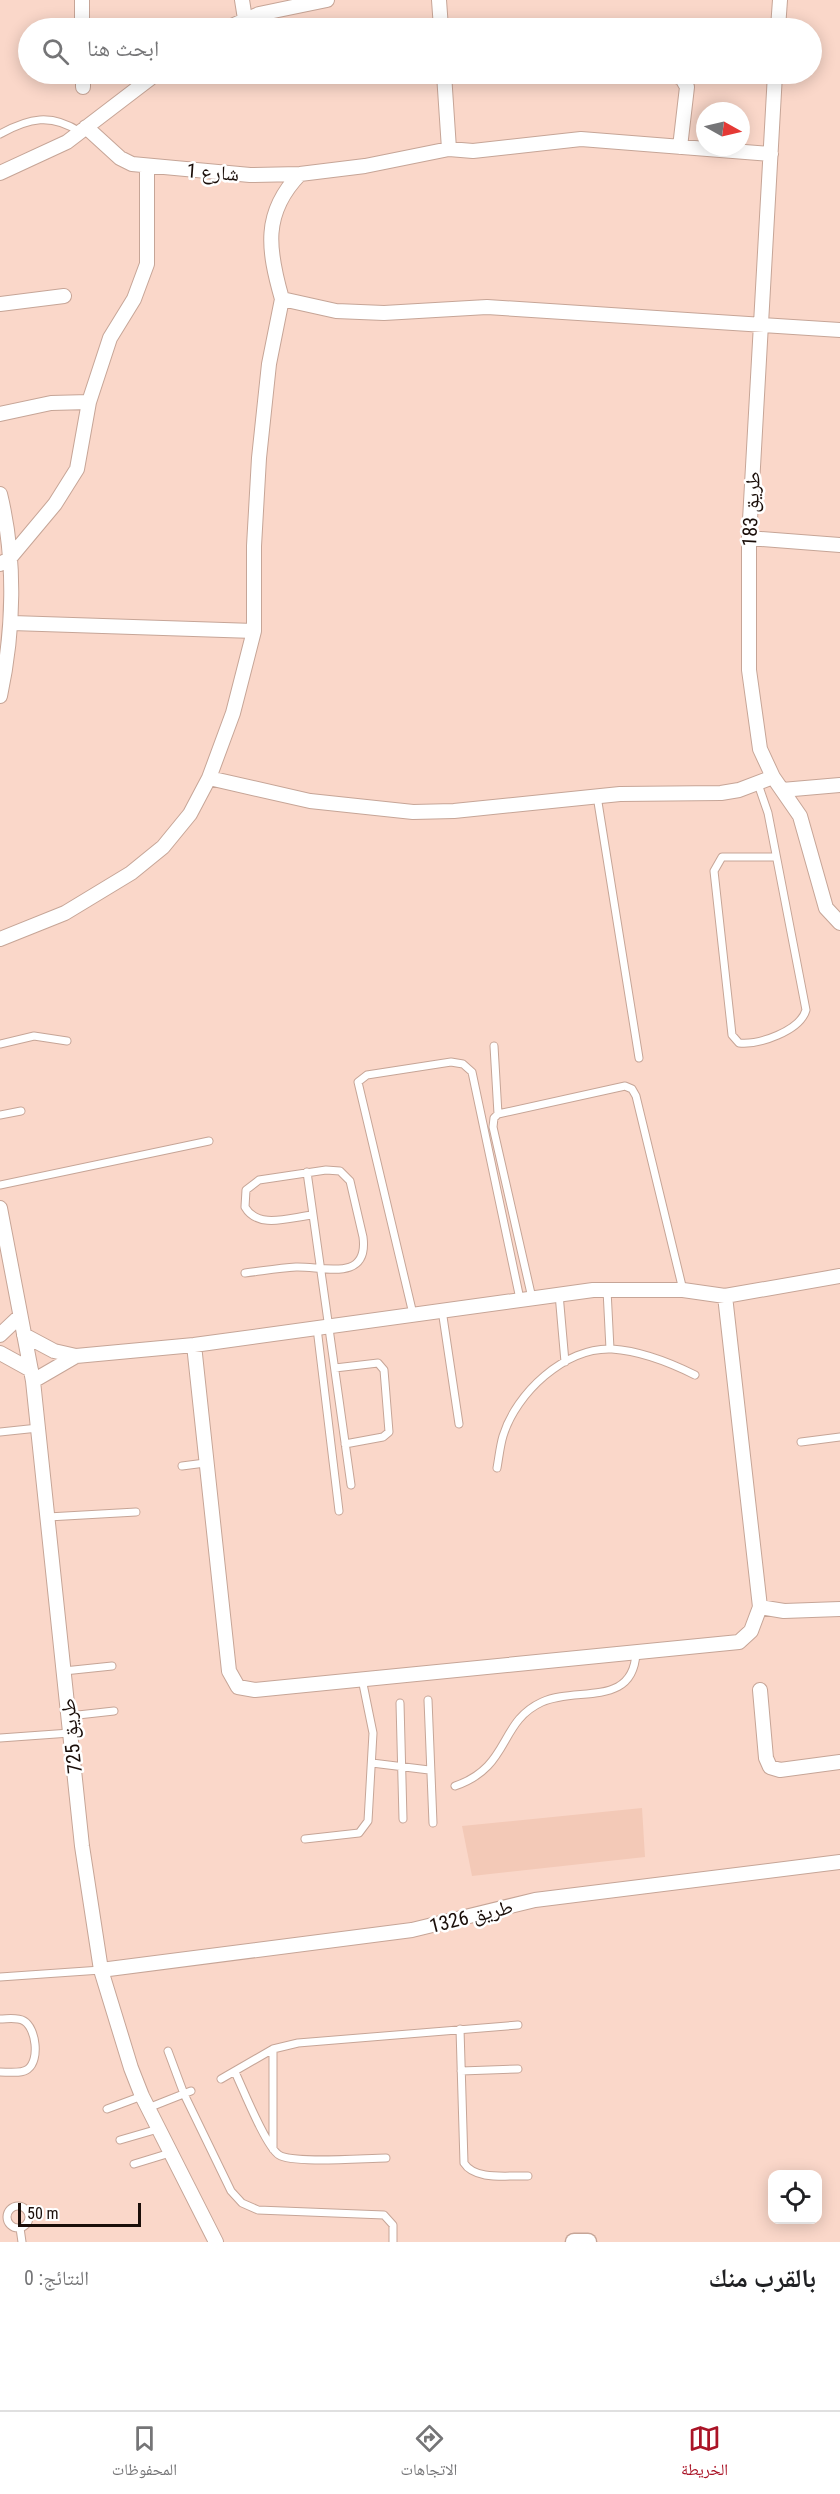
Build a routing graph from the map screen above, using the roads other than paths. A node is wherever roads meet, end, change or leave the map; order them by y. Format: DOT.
graph roads {
  1 [pos="82,0"];
  2 [pos="242,0"];
  3 [pos="327,0"];
  4 [pos="439,0"];
  5 [pos="780,0"];
  6 [pos="82,18"];
  7 [pos="245,18"];
  8 [pos="248,18"];
  9 [pos="440,18"];
  10 [pos="779,18"];
  11 [pos="143,84"];
  12 [pos="445,84"];
  13 [pos="685,84"];
  14 [pos="774,84"];
  15 [pos="83,129"];
  16 [pos="0,134"];
  17 [pos="680,147"];
  18 [pos="448,149"];
  19 [pos="771,154"];
  20 [pos="147,168"];
  21 [pos="0,172"];
  22 [pos="300,174"];
  23 [pos="64,296"];
  24 [pos="282,299"];
  25 [pos="0,304"];
  26 [pos="762,323"];
  27 [pos="840,330"];
  28 [pos="89,402"];
  29 [pos="0,414"];
  30 [pos="0,494"];
  31 [pos="748,538"];
  32 [pos="840,545"];
  33 [pos="4,562"];
  34 [pos="12,623"];
  35 [pos="254,631"];
  36 [pos="0,696"];
  37 [pos="773,777"];
  38 [pos="209,778"];
  39 [pos="758,784"];
  40 [pos="840,785"];
  41 [pos="782,790"];
  42 [pos="597,796"];
  43 [pos="776,857"];
  44 [pos="840,923"];
  45 [pos="0,939"];
  46 [pos="67,1041"];
  47 [pos="0,1044"];
  48 [pos="494,1046"];
  49 [pos="639,1058"];
  50 [pos="21,1111"];
  51 [pos="498,1114"];
  52 [pos="0,1115"];
  53 [pos="209,1141"];
  54 [pos="307,1172"];
  55 [pos="0,1185"];
  56 [pos="0,1208"];
  57 [pos="314,1215"];
  58 [pos="321,1270"];
  59 [pos="245,1273"];
  60 [pos="840,1276"];
  61 [pos="607,1290"];
  62 [pos="683,1290"];
  63 [pos="559,1294"];
  64 [pos="725,1296"];
  65 [pos="526,1299"];
  66 [pos="442,1310"];
  67 [pos="413,1314"];
  68 [pos="20,1316"];
  69 [pos="323,1327"];
  70 [pos="0,1335"];
  71 [pos="24,1335"];
  72 [pos="194,1345"];
  73 [pos="610,1349"];
  74 [pos="0,1353"];
  75 [pos="75,1356"];
  76 [pos="566,1362"];
  77 [pos="335,1368"];
  78 [pos="695,1375"];
  79 [pos="32,1376"];
  80 [pos="459,1424"];
  81 [pos="38,1428"];
  82 [pos="0,1432"];
  83 [pos="840,1437"];
  84 [pos="801,1442"];
  85 [pos="345,1444"];
  86 [pos="205,1463"];
  87 [pos="182,1466"];
  88 [pos="497,1468"];
  89 [pos="351,1485"];
  90 [pos="339,1511"];
  91 [pos="136,1512"];
  92 [pos="48,1517"];
  93 [pos="760,1607"];
  94 [pos="840,1609"];
  95 [pos="636,1653"];
  96 [pos="112,1666"];
  97 [pos="64,1671"];
  98 [pos="362,1679"];
  99 [pos="760,1690"];
  100 [pos="428,1700"];
  101 [pos="400,1703"];
  102 [pos="114,1711"];
  103 [pos="69,1716"];
  104 [pos="70,1733"];
  105 [pos="0,1738"];
  106 [pos="840,1762"];
  107 [pos="372,1763"];
  108 [pos="401,1767"];
  109 [pos="429,1770"];
  110 [pos="455,1786"];
  111 [pos="403,1819"];
  112 [pos="433,1823"];
  113 [pos="305,1839"];
  114 [pos="840,1862"];
  115 [pos="101,1970"];
  116 [pos="0,1977"];
  117 [pos="0,2019"];
  118 [pos="518,2025"];
  119 [pos="460,2029"];
  120 [pos="273,2049"];
  121 [pos="168,2051"];
  122 [pos="518,2069"];
  123 [pos="460,2071"];
  124 [pos="0,2072"];
  125 [pos="235,2072"];
  126 [pos="221,2079"];
  127 [pos="187,2092"];
  128 [pos="145,2102"];
  129 [pos="107,2109"];
  130 [pos="158,2129"];
  131 [pos="120,2140"];
  132 [pos="273,2150"];
  133 [pos="170,2153"];
  134 [pos="386,2158"];
  135 [pos="134,2164"];
  136 [pos="528,2176"];
  137 [pos="20,2228"];
  138 [pos="22,2242"];
  139 [pos="216,2242"];
  140 [pos="393,2242"];
  141 [pos="574,2242"];
  142 [pos="588,2242"];
  1 -- 6 [label="street"];
  2 -- 7 [label="street"];
  3 -- 8 [label="street"];
  4 -- 9 [label="street"];
  5 -- 10 [label="street"];
  11 -- 15 [label="street"];
  12 -- 18 [label="street"];
  13 -- 17 [label="street"];
  14 -- 19 [label="street, طريق 183"];
  15 -- 16 [label="lane"];
  15 -- 20 [label="street, شارع 1"];
  15 -- 21 [label="street"];
  17 -- 18 [label="street, شارع 1"];
  17 -- 19 [label="street, شارع 1"];
  18 -- 22 [label="street, شارع 1"];
  19 -- 26 [label="street, طريق 183"];
  20 -- 22 [label="street, شارع 1"];
  20 -- 28 [label="street"];
  22 -- 24 [label="street"];
  23 -- 25 [label="street"];
  24 -- 26 [label="street"];
  24 -- 35 [label="street"];
  26 -- 27 [label="street"];
  26 -- 31 [label="street, طريق 183"];
  28 -- 29 [label="street"];
  28 -- 33 [label="street"];
  30 -- 33 [label="street"];
  31 -- 32 [label="street"];
  31 -- 37 [label="street, طريق 183"];
  33 -- 34 [label="street"];
  34 -- 35 [label="street"];
  34 -- 36 [label="street"];
  35 -- 38 [label="street"];
  37 -- 39 [label="street"];
  37 -- 41 [label="street, طريق 183"];
  38 -- 42 [label="street"];
  38 -- 45 [label="street"];
  39 -- 42 [label="street"];
  39 -- 43 [label="lane"];
  40 -- 41 [label="street"];
  41 -- 44 [label="street, طريق 183"];
  42 -- 49 [label="lane"];
  43 -- 43 [label="lane"];
  46 -- 47 [label="lane"];
  48 -- 51 [label="lane"];
  50 -- 52 [label="lane"];
  51 -- 62 [label="lane"];
  51 -- 65 [label="lane"];
  53 -- 55 [label="lane"];
  54 -- 57 [label="lane"];
  54 -- 57 [label="lane"];
  54 -- 58 [label="lane"];
  56 -- 68 [label="street, طريق 725"];
  57 -- 58 [label="lane"];
  58 -- 59 [label="lane"];
  58 -- 69 [label="lane"];
  60 -- 64 [label="street"];
  61 -- 62 [label="street"];
  61 -- 63 [label="street"];
  61 -- 73 [label="lane"];
  62 -- 64 [label="street"];
  63 -- 65 [label="street"];
  63 -- 76 [label="lane"];
  64 -- 93 [label="street"];
  65 -- 66 [label="street"];
  65 -- 67 [label="lane"];
  66 -- 67 [label="street"];
  66 -- 80 [label="lane"];
  67 -- 69 [label="street"];
  68 -- 70 [label="street"];
  68 -- 71 [label="street, طريق 725"];
  69 -- 72 [label="street"];
  69 -- 77 [label="lane"];
  69 -- 90 [label="lane"];
  71 -- 75 [label="street"];
  71 -- 79 [label="street, طريق 725"];
  72 -- 75 [label="street"];
  72 -- 86 [label="street"];
  73 -- 76 [label="lane"];
  73 -- 78 [label="lane"];
  74 -- 79 [label="street"];
  75 -- 79 [label="street"];
  76 -- 88 [label="lane"];
  77 -- 85 [label="lane"];
  77 -- 85 [label="lane"];
  79 -- 81 [label="street, طريق 725"];
  81 -- 82 [label="lane"];
  81 -- 92 [label="street, طريق 725"];
  83 -- 84 [label="lane"];
  85 -- 89 [label="lane"];
  86 -- 87 [label="lane"];
  86 -- 98 [label="street"];
  91 -- 92 [label="lane"];
  92 -- 97 [label="street, طريق 725"];
  93 -- 94 [label="street"];
  93 -- 95 [label="street"];
  95 -- 98 [label="street"];
  95 -- 110 [label="lane"];
  96 -- 97 [label="lane"];
  97 -- 103 [label="street, طريق 725"];
  98 -- 107 [label="lane"];
  99 -- 106 [label="street"];
  100 -- 109 [label="lane"];
  101 -- 108 [label="lane"];
  102 -- 103 [label="lane"];
  103 -- 104 [label="street, طريق 725"];
  104 -- 105 [label="lane"];
  104 -- 115 [label="street, طريق 725"];
  107 -- 108 [label="lane"];
  107 -- 113 [label="lane"];
  108 -- 109 [label="lane"];
  108 -- 111 [label="lane"];
  109 -- 112 [label="lane"];
  114 -- 115 [label="street, طريق 1326"];
  115 -- 116 [label="lane"];
  115 -- 128 [label="street, طريق 725"];
  117 -- 124 [label="lane"];
  118 -- 119 [label="lane"];
  119 -- 120 [label="lane"];
  119 -- 123 [label="lane"];
  120 -- 125 [label="lane"];
  120 -- 132 [label="lane"];
  121 -- 127 [label="lane"];
  122 -- 123 [label="lane"];
  123 -- 136 [label="lane"];
  125 -- 126 [label="lane"];
  125 -- 132 [label="lane"];
  127 -- 128 [label="lane"];
  127 -- 140 [label="lane"];
  128 -- 129 [label="lane"];
  128 -- 130 [label="street, طريق 725"];
  130 -- 131 [label="lane"];
  130 -- 133 [label="street, طريق 725"];
  132 -- 134 [label="lane"];
  133 -- 135 [label="lane"];
  133 -- 139 [label="street, طريق 725"];
  137 -- 138 [label="lane"];
  141 -- 142 [label="street"];
}
